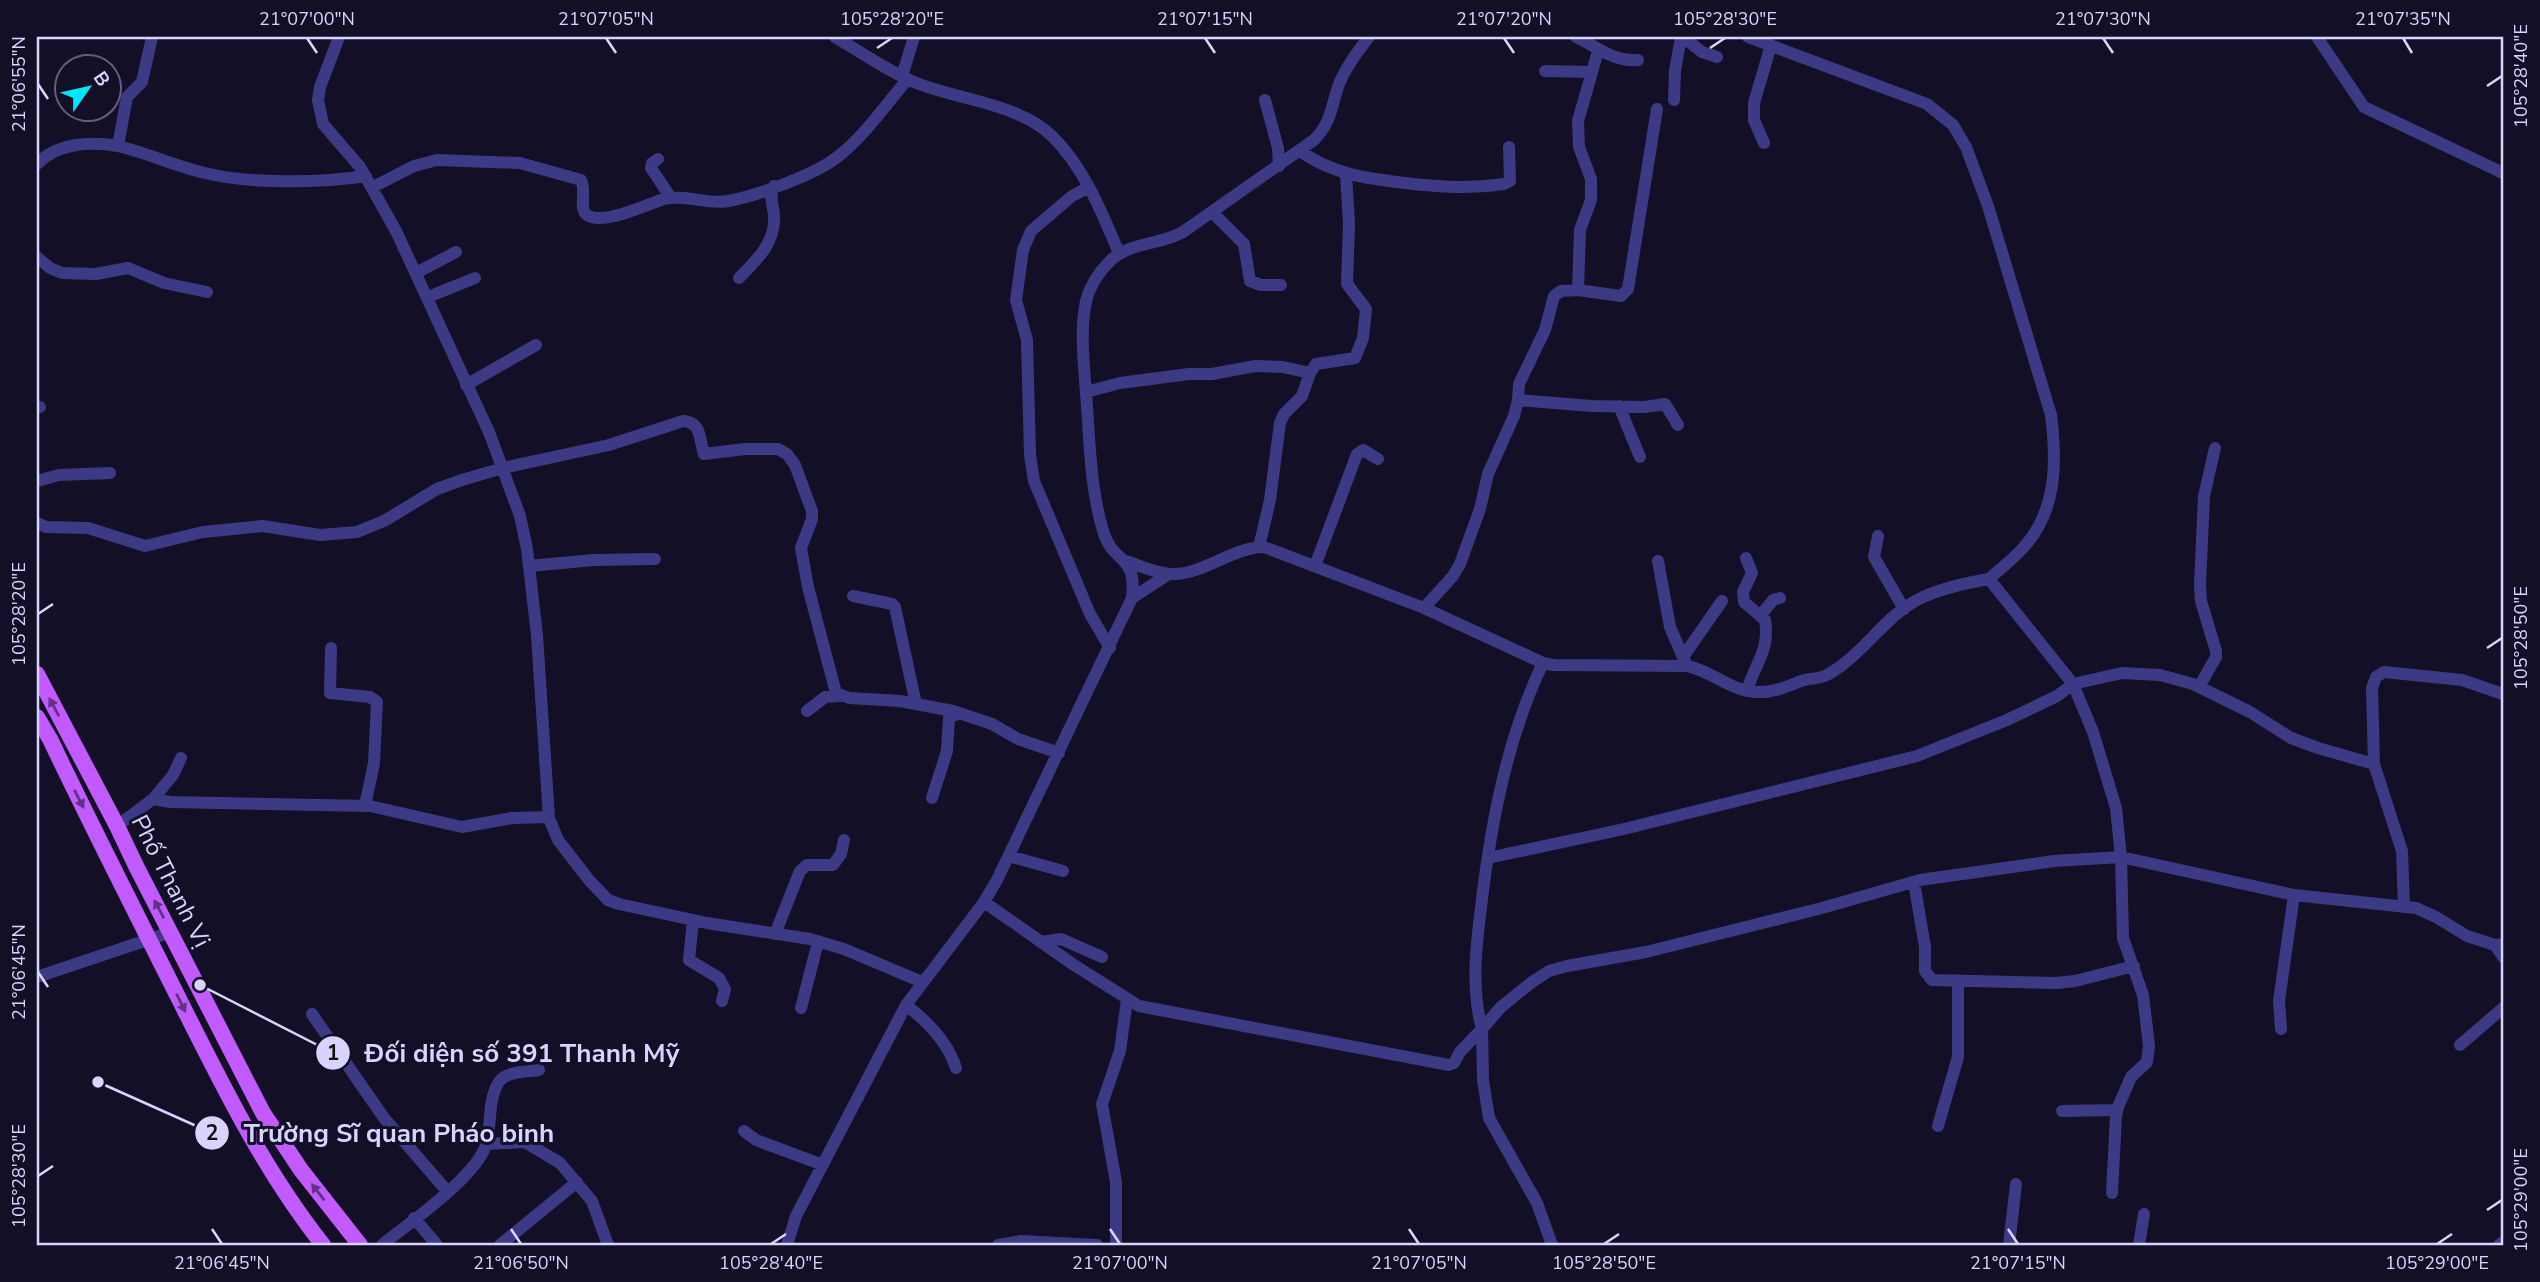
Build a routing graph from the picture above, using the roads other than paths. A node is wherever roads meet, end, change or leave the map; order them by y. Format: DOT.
graph roads {
  1 [pos="152,37"];
  2 [pos="339,37"];
  3 [pos="835,37"];
  4 [pos="914,37"];
  5 [pos="1368,37"];
  6 [pos="1576,37"];
  7 [pos="1682,37"];
  8 [pos="1748,37"];
  9 [pos="2317,37"];
  10 [pos="1771,45"];
  11 [pos="1598,51"];
  12 [pos="1717,57"];
  13 [pos="1638,60"];
  14 [pos="1545,71"];
  15 [pos="1591,72"];
  16 [pos="905,78"];
  17 [pos="1265,100"];
  18 [pos="1674,100"];
  19 [pos="1657,109"];
  20 [pos="1764,143"];
  21 [pos="117,146"];
  22 [pos="1509,147"];
  23 [pos="1300,151"];
  24 [pos="658,159"];
  25 [pos="37,164"];
  26 [pos="1279,166"];
  27 [pos="2503,173"];
  28 [pos="1346,175"];
  29 [pos="369,182"];
  30 [pos="774,186"];
  31 [pos="1089,187"];
  32 [pos="671,198"];
  33 [pos="1212,212"];
  34 [pos="456,252"];
  35 [pos="1119,253"];
  36 [pos="37,257"];
  37 [pos="416,273"];
  38 [pos="475,278"];
  39 [pos="739,278"];
  40 [pos="1281,285"];
  41 [pos="1578,290"];
  42 [pos="207,292"];
  43 [pos="428,297"];
  44 [pos="536,345"];
  45 [pos="1310,373"];
  46 [pos="466,385"];
  47 [pos="1086,392"];
  48 [pos="1518,400"];
  49 [pos="1619,406"];
  50 [pos="1678,425"];
  51 [pos="2215,448"];
  52 [pos="1640,457"];
  53 [pos="1378,459"];
  54 [pos="503,468"];
  55 [pos="110,473"];
  56 [pos="37,481"];
  57 [pos="37,523"];
  58 [pos="1878,536"];
  59 [pos="1259,547"];
  60 [pos="1746,558"];
  61 [pos="654,559"];
  62 [pos="1126,561"];
  63 [pos="1658,561"];
  64 [pos="529,566"];
  65 [pos="1314,566"];
  66 [pos="1170,573"];
  67 [pos="1989,579"];
  68 [pos="853,596"];
  69 [pos="1132,598"];
  70 [pos="1780,598"];
  71 [pos="1723,601"];
  72 [pos="1424,608"];
  73 [pos="1903,609"];
  74 [pos="1760,616"];
  75 [pos="331,648"];
  76 [pos="1110,648"];
  77 [pos="1685,662"];
  78 [pos="1543,663"];
  79 [pos="37,674"];
  80 [pos="2203,681"];
  81 [pos="2073,684"];
  82 [pos="1747,691"];
  83 [pos="2503,694"];
  84 [pos="841,696"];
  85 [pos="916,704"];
  86 [pos="807,711"];
  87 [pos="959,713"];
  88 [pos="37,717"];
  89 [pos="1059,753"];
  90 [pos="181,758"];
  91 [pos="2374,764"];
  92 [pos="932,798"];
  93 [pos="153,799"];
  94 [pos="365,806"];
  95 [pos="549,817"];
  96 [pos="117,826"];
  97 [pos="844,840"];
  98 [pos="1009,856"];
  99 [pos="2121,857"];
  100 [pos="1488,858"];
  101 [pos="1063,871"];
  102 [pos="1914,882"];
  103 [pos="2294,895"];
  104 [pos="984,902"];
  105 [pos="2404,907"];
  106 [pos="693,920"];
  107 [pos="171,932"];
  108 [pos="775,934"];
  109 [pos="149,940"];
  110 [pos="818,942"];
  111 [pos="1041,942"];
  112 [pos="2499,945"];
  113 [pos="1102,957"];
  114 [pos="2503,957"];
  115 [pos="2134,966"];
  116 [pos="37,978"];
  117 [pos="922,982"];
  118 [pos="1958,982"];
  119 [pos="1127,1000"];
  120 [pos="722,1001"];
  121 [pos="906,1005"];
  122 [pos="801,1008"];
  123 [pos="2503,1008"];
  124 [pos="312,1014"];
  125 [pos="1482,1029"];
  126 [pos="2281,1029"];
  127 [pos="2460,1045"];
  128 [pos="956,1068"];
  129 [pos="539,1070"];
  130 [pos="2117,1110"];
  131 [pos="2062,1111"];
  132 [pos="1938,1126"];
  133 [pos="744,1131"];
  134 [pos="486,1144"];
  135 [pos="823,1165"];
  136 [pos="578,1182"];
  137 [pos="2016,1184"];
  138 [pos="447,1191"];
  139 [pos="2112,1193"];
  140 [pos="2144,1214"];
  141 [pos="414,1218"];
  142 [pos="2503,1242"];
  143 [pos="323,1245"];
  144 [pos="360,1245"];
  145 [pos="382,1245"];
  146 [pos="437,1245"];
  147 [pos="500,1245"];
  148 [pos="608,1245"];
  149 [pos="787,1245"];
  150 [pos="998,1245"];
  151 [pos="1097,1245"];
  152 [pos="1116,1245"];
  153 [pos="1552,1245"];
  154 [pos="2009,1245"];
  155 [pos="2139,1245"];
  156 [pos="2499,1245"];
  1 -- 21 [label="street"];
  2 -- 29 [label="street"];
  3 -- 16 [label="street"];
  4 -- 16 [label="street"];
  5 -- 23 [label="street"];
  6 -- 11 [label="street"];
  7 -- 12 [label="street"];
  7 -- 18 [label="street"];
  8 -- 10 [label="street"];
  9 -- 27 [label="street"];
  10 -- 20 [label="street"];
  10 -- 67 [label="street"];
  11 -- 13 [label="street"];
  11 -- 15 [label="street"];
  14 -- 15 [label="street"];
  15 -- 41 [label="street"];
  16 -- 30 [label="street"];
  16 -- 31 [label="street"];
  17 -- 26 [label="street"];
  19 -- 41 [label="street"];
  21 -- 25 [label="street"];
  21 -- 29 [label="street"];
  22 -- 28 [label="street"];
  23 -- 26 [label="street"];
  23 -- 28 [label="street"];
  24 -- 32 [label="street"];
  26 -- 33 [label="street"];
  28 -- 45 [label="street"];
  29 -- 32 [label="street"];
  29 -- 37 [label="street"];
  30 -- 32 [label="street"];
  30 -- 39 [label="street"];
  31 -- 35 [label="street"];
  31 -- 76 [label="street"];
  33 -- 35 [label="street"];
  33 -- 40 [label="street"];
  34 -- 37 [label="street"];
  35 -- 47 [label="street"];
  36 -- 42 [label="street"];
  37 -- 43 [label="street"];
  38 -- 43 [label="street"];
  41 -- 48 [label="street"];
  43 -- 46 [label="street"];
  44 -- 46 [label="street"];
  45 -- 47 [label="street"];
  45 -- 59 [label="street"];
  46 -- 54 [label="street"];
  47 -- 62 [label="street"];
  48 -- 49 [label="street"];
  48 -- 72 [label="street"];
  49 -- 50 [label="street"];
  49 -- 52 [label="street"];
  51 -- 80 [label="street"];
  53 -- 65 [label="street"];
  54 -- 57 [label="street"];
  54 -- 64 [label="street"];
  54 -- 84 [label="street"];
  55 -- 56 [label="street"];
  58 -- 73 [label="street"];
  59 -- 65 [label="street"];
  59 -- 66 [label="street"];
  60 -- 74 [label="street"];
  61 -- 64 [label="street"];
  62 -- 66 [label="street"];
  62 -- 69 [label="street"];
  63 -- 77 [label="street"];
  64 -- 95 [label="street"];
  65 -- 72 [label="street"];
  66 -- 69 [label="street"];
  67 -- 73 [label="street"];
  67 -- 81 [label="street"];
  68 -- 85 [label="street"];
  69 -- 76 [label="street"];
  70 -- 74 [label="street"];
  71 -- 77 [label="street"];
  72 -- 78 [label="street"];
  73 -- 82 [label="street"];
  74 -- 82 [label="street"];
  75 -- 94 [label="street"];
  76 -- 89 [label="street"];
  77 -- 78 [label="street"];
  77 -- 82 [label="street"];
  78 -- 100 [label="street"];
  96 -- 79 [label="main road, Phố Thanh Vị, one-way"];
  80 -- 81 [label="street"];
  80 -- 91 [label="street"];
  81 -- 99 [label="street"];
  81 -- 100 [label="street"];
  83 -- 91 [label="street"];
  84 -- 85 [label="street"];
  84 -- 86 [label="street"];
  85 -- 87 [label="street"];
  87 -- 89 [label="street"];
  87 -- 92 [label="street"];
  88 -- 109 [label="main road, Phố Thanh Vị, one-way"];
  89 -- 98 [label="street"];
  90 -- 93 [label="street"];
  91 -- 105 [label="street"];
  93 -- 94 [label="street"];
  93 -- 96 [label="street"];
  94 -- 95 [label="street"];
  95 -- 106 [label="street"];
  107 -- 96 [label="main road, Phố Thanh Vị, one-way"];
  97 -- 108 [label="street"];
  98 -- 101 [label="street"];
  98 -- 104 [label="street"];
  99 -- 102 [label="street"];
  99 -- 103 [label="street"];
  99 -- 115 [label="street"];
  100 -- 125 [label="street"];
  102 -- 118 [label="street"];
  102 -- 125 [label="street"];
  103 -- 105 [label="street"];
  103 -- 126 [label="street"];
  104 -- 111 [label="street"];
  104 -- 117 [label="street"];
  105 -- 112 [label="street"];
  106 -- 108 [label="street"];
  106 -- 120 [label="street"];
  107 -- 109 [label="street"];
  144 -- 107 [label="main road, Phố Thanh Vị, one-way"];
  108 -- 110 [label="street"];
  109 -- 116 [label="street"];
  109 -- 143 [label="main road, Phố Thanh Vị, one-way"];
  110 -- 117 [label="street"];
  110 -- 122 [label="street"];
  111 -- 113 [label="street"];
  111 -- 119 [label="street"];
  112 -- 114 [label="street"];
  115 -- 118 [label="street"];
  115 -- 130 [label="street"];
  117 -- 121 [label="street"];
  118 -- 132 [label="street"];
  119 -- 125 [label="street"];
  119 -- 152 [label="street"];
  121 -- 128 [label="street"];
  121 -- 135 [label="street"];
  123 -- 127 [label="street"];
  124 -- 138 [label="street"];
  125 -- 153 [label="street"];
  129 -- 134 [label="street"];
  130 -- 131 [label="street"];
  130 -- 139 [label="street"];
  133 -- 135 [label="street"];
  134 -- 136 [label="street"];
  134 -- 138 [label="street"];
  135 -- 149 [label="street"];
  136 -- 147 [label="street"];
  136 -- 148 [label="street"];
  137 -- 154 [label="street"];
  138 -- 141 [label="street"];
  140 -- 155 [label="street"];
  141 -- 145 [label="street"];
  141 -- 146 [label="street"];
  142 -- 156 [label="street"];
  150 -- 151 [label="street"];
}
